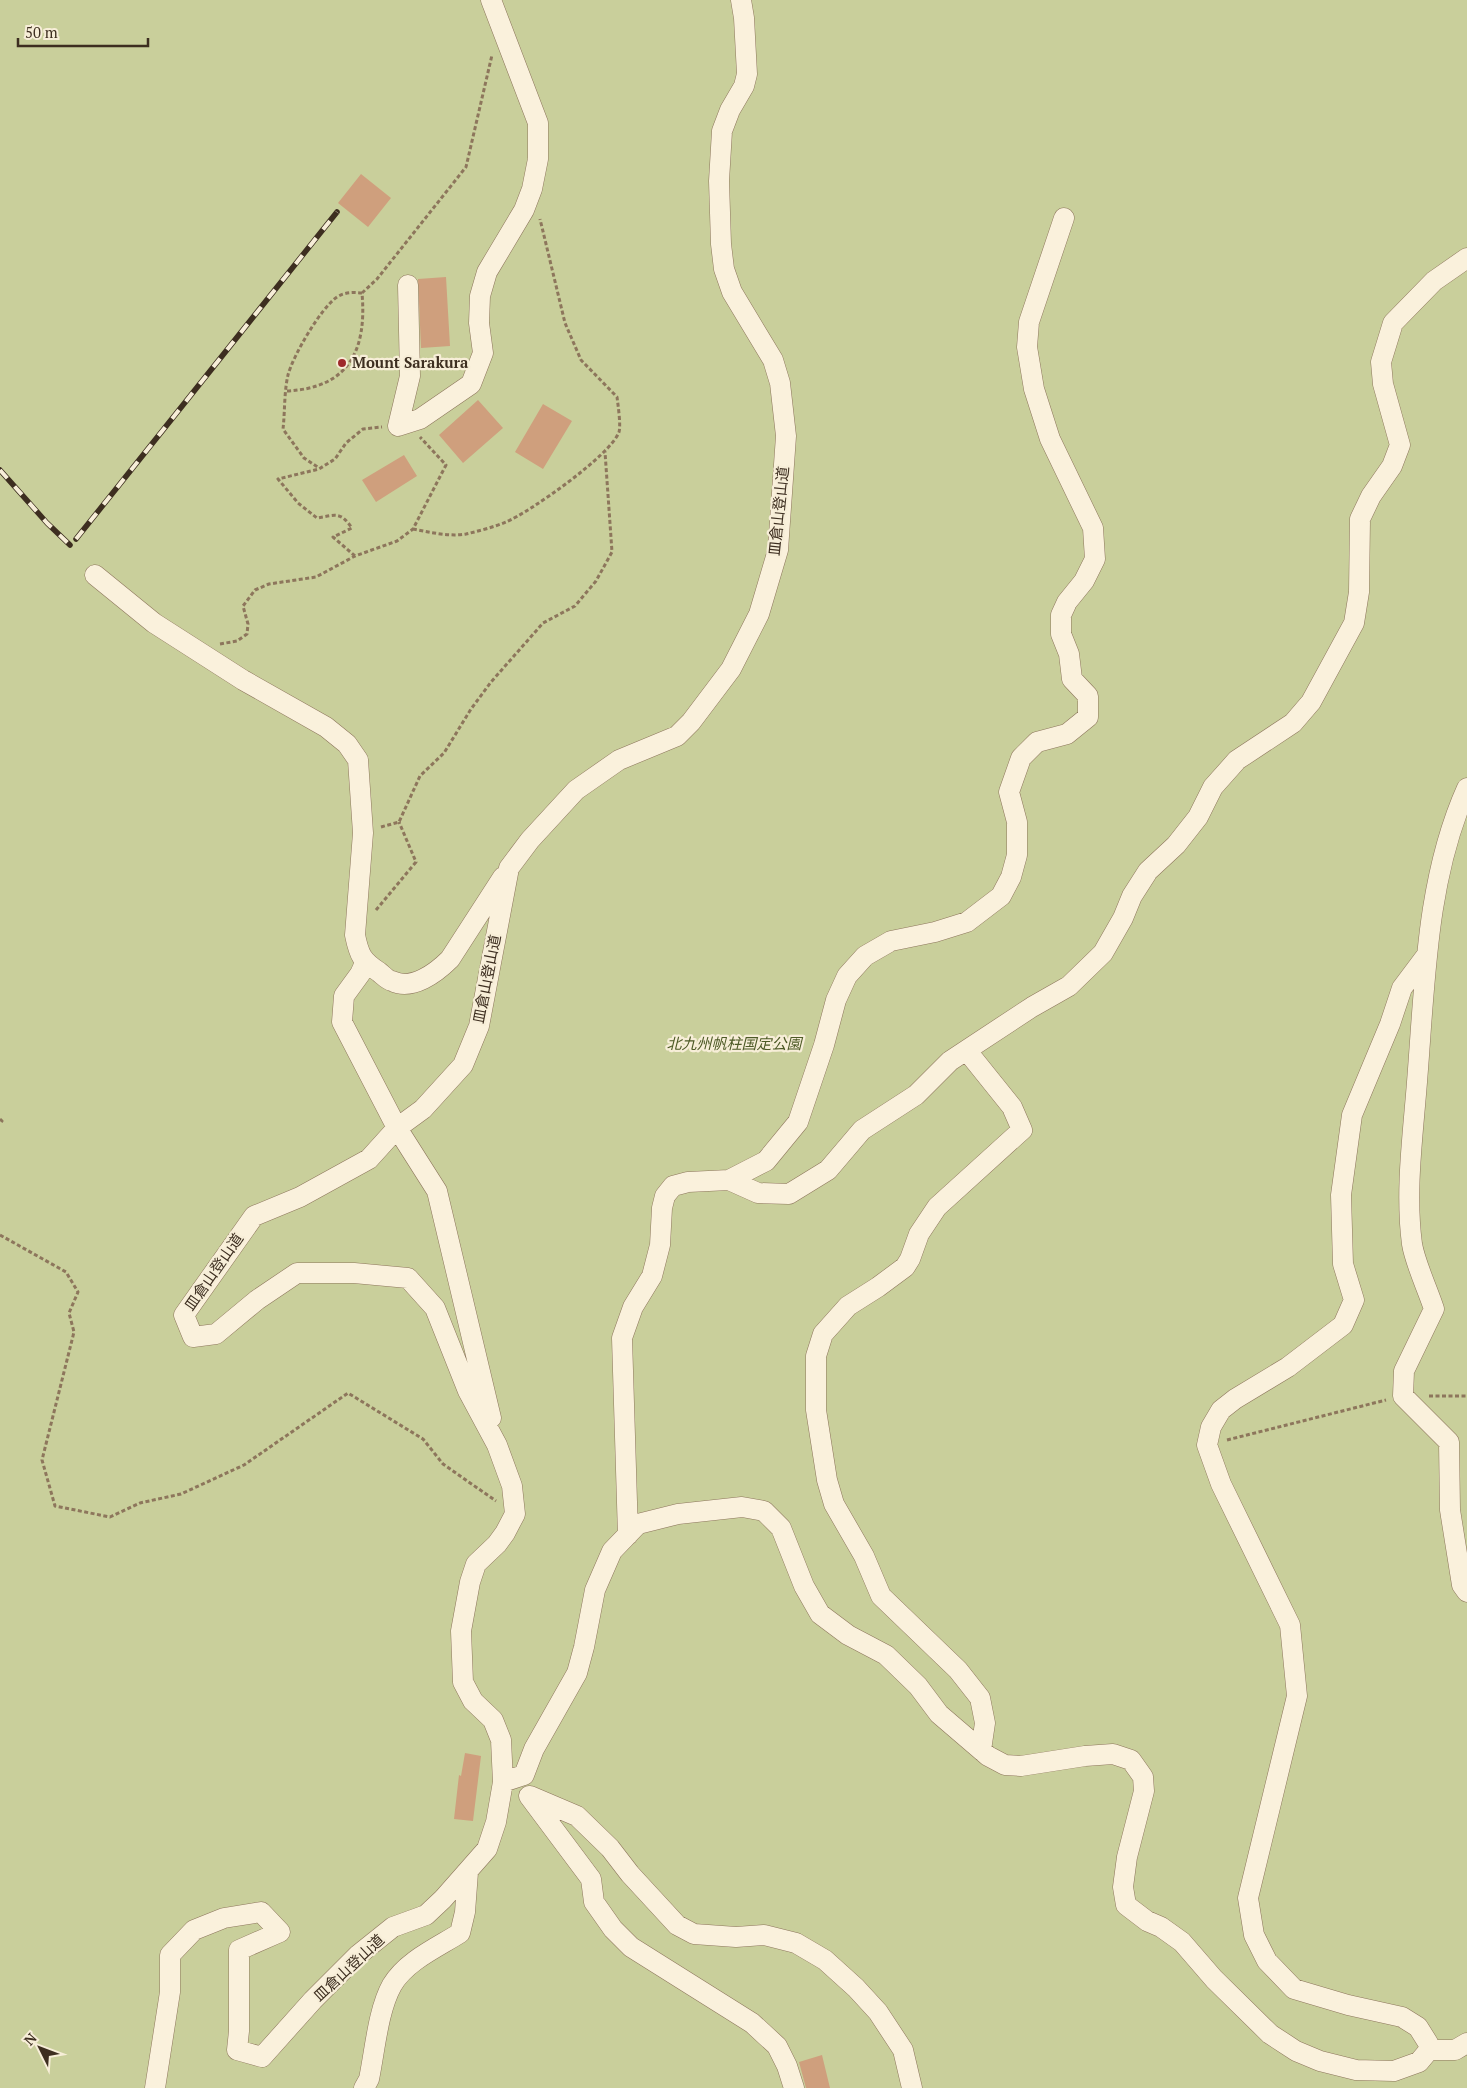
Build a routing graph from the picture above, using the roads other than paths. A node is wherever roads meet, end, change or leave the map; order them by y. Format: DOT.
graph roads {
  1 [pos="491,0"];
  2 [pos="741,0"];
  3 [pos="1064,218"];
  4 [pos="1467,258"];
  5 [pos="408,284"];
  6 [pos="95,575"];
  7 [pos="1467,788"];
  8 [pos="509,868"];
  9 [pos="1426,956"];
  10 [pos="365,963"];
  11 [pos="967,1051"];
  12 [pos="398,1128"];
  13 [pos="729,1180"];
  14 [pos="497,1445"];
  15 [pos="628,1535"];
  16 [pos="1467,1592"];
  17 [pos="981,1750"];
  18 [pos="503,1782"];
  19 [pos="530,1796"];
  20 [pos="468,1872"];
  21 [pos="1467,2043"];
  22 [pos="1429,2050"];
  23 [pos="155,2088"];
  24 [pos="364,2088"];
  25 [pos="794,2088"];
  26 [pos="912,2088"];
  1 -- 5 [label="street"];
  2 -- 8 [label="street, 皿倉山登山道"];
  3 -- 13 [label="street"];
  4 -- 11 [label="street"];
  6 -- 10 [label="street"];
  7 -- 9 [label="street"];
  8 -- 10 [label="street"];
  8 -- 12 [label="street, 皿倉山登山道"];
  9 -- 16 [label="street"];
  9 -- 22 [label="street"];
  10 -- 12 [label="street"];
  11 -- 13 [label="street"];
  11 -- 17 [label="street"];
  12 -- 14 [label="street"];
  12 -- 14 [label="street, 皿倉山登山道"];
  13 -- 15 [label="street"];
  14 -- 18 [label="street, 皿倉山登山道"];
  15 -- 17 [label="street"];
  15 -- 18 [label="street"];
  17 -- 22 [label="street"];
  18 -- 19 [label="street"];
  18 -- 20 [label="street, 皿倉山登山道"];
  19 -- 25 [label="street"];
  19 -- 26 [label="street"];
  20 -- 23 [label="street, 皿倉山登山道"];
  20 -- 24 [label="street"];
  21 -- 22 [label="street"];
}
